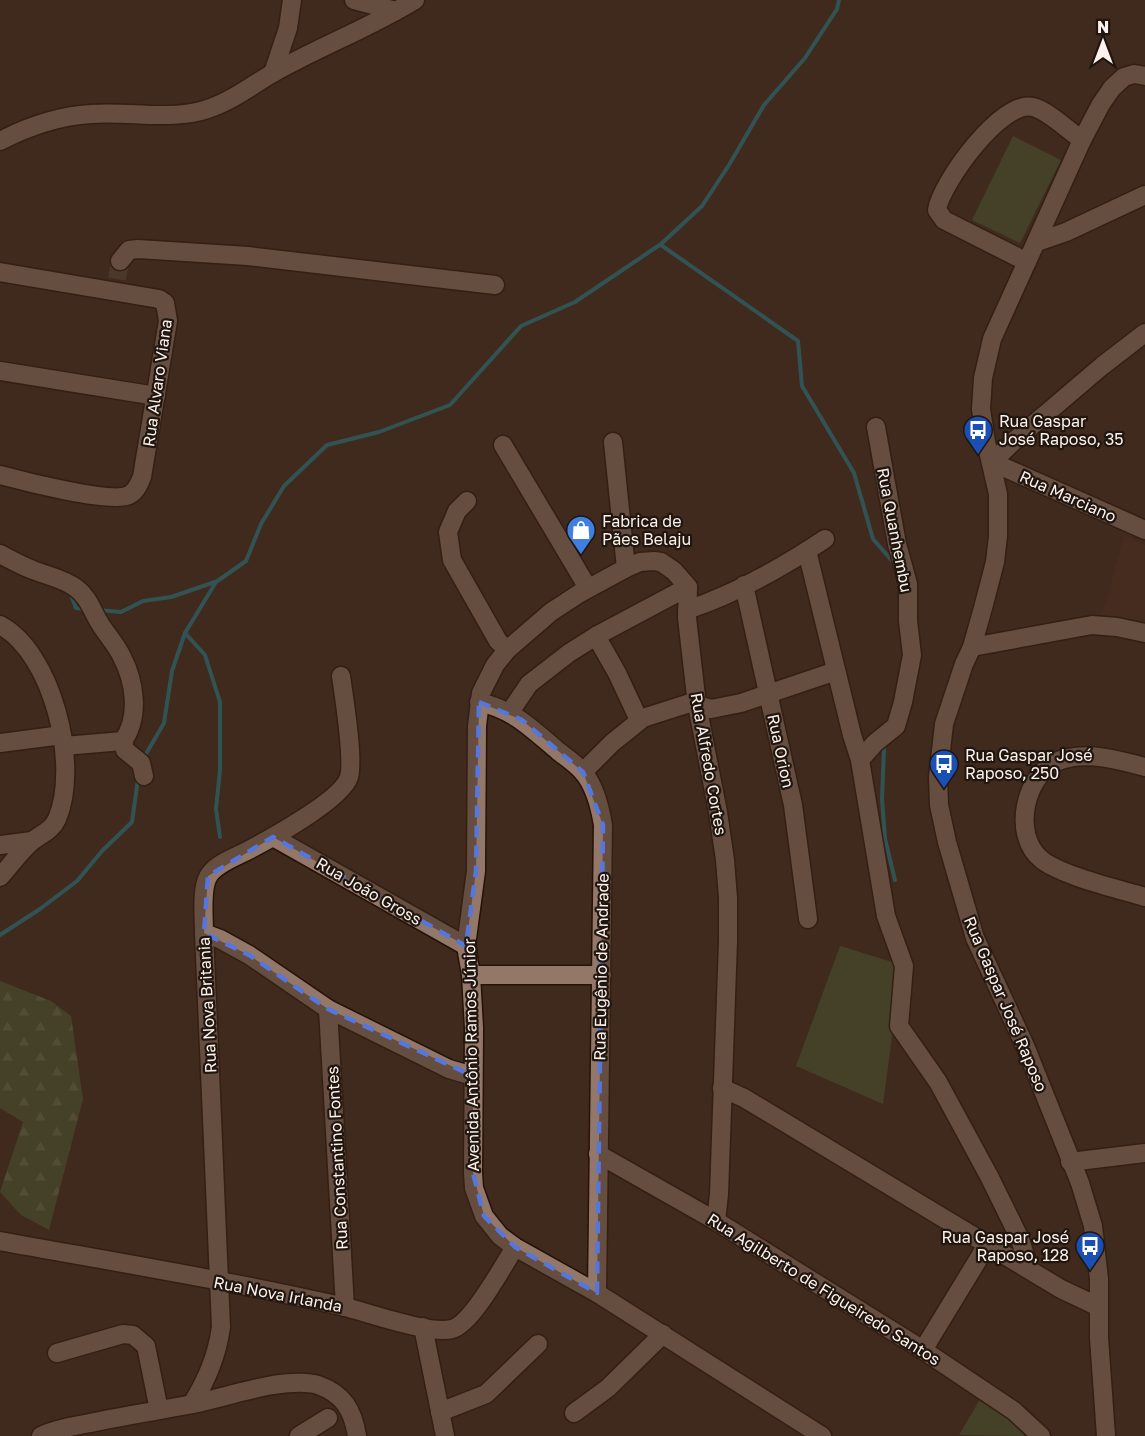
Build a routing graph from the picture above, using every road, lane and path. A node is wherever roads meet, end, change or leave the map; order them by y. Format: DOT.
graph roads {
  1 [pos="292,0"];
  2 [pos="354,0"];
  3 [pos="415,0"];
  4 [pos="396,11"];
  5 [pos="273,73"];
  6 [pos="1145,76"];
  7 [pos="1082,140"];
  8 [pos="0,141"];
  9 [pos="1145,195"];
  10 [pos="1037,242"];
  11 [pos="1026,262"];
  12 [pos="0,272"];
  13 [pos="118,277"];
  14 [pos="495,285"];
  15 [pos="1145,333"];
  16 [pos="0,371"];
  17 [pos="156,396"];
  18 [pos="876,427"];
  19 [pos="613,442"];
  20 [pos="503,445"];
  21 [pos="992,462"];
  22 [pos="0,475"];
  23 [pos="466,501"];
  24 [pos="1145,530"];
  25 [pos="825,539"];
  26 [pos="807,551"];
  27 [pos="0,554"];
  28 [pos="626,568"];
  29 [pos="744,585"];
  30 [pos="688,587"];
  31 [pos="588,588"];
  32 [pos="687,610"];
  33 [pos="0,625"];
  34 [pos="1145,633"];
  35 [pos="596,636"];
  36 [pos="972,647"];
  37 [pos="507,650"];
  38 [pos="836,671"];
  39 [pos="342,675"];
  40 [pos="769,693"];
  41 [pos="479,702"];
  42 [pos="697,705"];
  43 [pos="510,712"];
  44 [pos="639,720"];
  45 [pos="63,740"];
  46 [pos="123,741"];
  47 [pos="0,743"];
  48 [pos="860,760"];
  49 [pos="1145,768"];
  50 [pos="583,772"];
  51 [pos="144,776"];
  52 [pos="273,837"];
  53 [pos="32,841"];
  54 [pos="0,845"];
  55 [pos="0,877"];
  56 [pos="1145,897"];
  57 [pos="807,920"];
  58 [pos="204,933"];
  59 [pos="465,946"];
  60 [pos="471,975"];
  61 [pos="602,975"];
  62 [pos="328,1009"];
  63 [pos="473,1076"];
  64 [pos="722,1088"];
  65 [pos="1145,1153"];
  66 [pos="598,1154"];
  67 [pos="1070,1162"];
  68 [pos="716,1221"];
  69 [pos="0,1240"];
  70 [pos="987,1245"];
  71 [pos="515,1247"];
  72 [pos="1029,1269"];
  73 [pos="219,1282"];
  74 [pos="597,1293"];
  75 [pos="1097,1306"];
  76 [pos="345,1307"];
  77 [pos="423,1327"];
  78 [pos="663,1334"];
  79 [pos="538,1344"];
  80 [pos="923,1350"];
  81 [pos="57,1353"];
  82 [pos="192,1404"];
  83 [pos="159,1410"];
  84 [pos="440,1412"];
  85 [pos="573,1413"];
  86 [pos="328,1418"];
  87 [pos="41,1436"];
  88 [pos="299,1436"];
  89 [pos="357,1436"];
  90 [pos="445,1436"];
  91 [pos="822,1436"];
  92 [pos="1041,1436"];
  93 [pos="1106,1436"];
  1 -- 5 [label="street"];
  2 -- 4 [label="street"];
  3 -- 4 [label="street"];
  4 -- 5 [label="street"];
  5 -- 8 [label="street"];
  6 -- 7 [label="street, Rua Gaspar José Raposo"];
  7 -- 10 [label="street, Rua Gaspar José Raposo"];
  7 -- 11 [label="street"];
  9 -- 10 [label="street"];
  10 -- 11 [label="street, Rua Gaspar José Raposo"];
  11 -- 21 [label="street, Rua Gaspar José Raposo"];
  12 -- 13 [label="street, Rua Alvaro Viana"];
  13 -- 14 [label="street"];
  13 -- 17 [label="street, Rua Alvaro Viana"];
  15 -- 21 [label="street"];
  16 -- 17 [label="street"];
  17 -- 22 [label="street, Rua Alvaro Viana"];
  18 -- 48 [label="street, Rua Quanhembu"];
  19 -- 28 [label="street"];
  20 -- 31 [label="street"];
  21 -- 24 [label="street, Rua Marciano"];
  21 -- 36 [label="street, Rua Gaspar José Raposo"];
  23 -- 37 [label="street"];
  25 -- 26 [label="street"];
  26 -- 29 [label="street"];
  26 -- 38 [label="street"];
  27 -- 46 [label="street"];
  28 -- 30 [label="street"];
  28 -- 31 [label="street"];
  29 -- 32 [label="street"];
  29 -- 40 [label="street, Rua Orion"];
  30 -- 32 [label="street, Rua Alfredo Cortes"];
  30 -- 35 [label="street"];
  31 -- 37 [label="street"];
  32 -- 42 [label="street, Rua Alfredo Cortes"];
  33 -- 45 [label="street"];
  34 -- 36 [label="street"];
  35 -- 43 [label="street"];
  35 -- 44 [label="street"];
  36 -- 67 [label="street, Rua Gaspar José Raposo"];
  37 -- 41 [label="street"];
  38 -- 40 [label="street"];
  38 -- 48 [label="street"];
  39 -- 52 [label="street, Rua Nova Britania"];
  40 -- 42 [label="street"];
  40 -- 57 [label="street, Rua Orion"];
  41 -- 43 [label="street, Rua Eugênio de Andrade"];
  41 -- 59 [label="street, Avenida Antônio Ramos Júnior"];
  42 -- 44 [label="street"];
  42 -- 64 [label="street, Rua Alfredo Cortes"];
  43 -- 50 [label="street, Rua Eugênio de Andrade"];
  44 -- 50 [label="street"];
  45 -- 46 [label="street"];
  45 -- 47 [label="street"];
  45 -- 53 [label="street"];
  46 -- 51 [label="street"];
  48 -- 72 [label="street"];
  49 -- 56 [label="street"];
  50 -- 61 [label="street, Rua Eugênio de Andrade"];
  52 -- 58 [label="street, Rua Nova Britania"];
  52 -- 59 [label="street, Rua João Gross"];
  53 -- 54 [label="street"];
  53 -- 55 [label="street"];
  58 -- 62 [label="street"];
  58 -- 73 [label="street, Rua Nova Britania"];
  59 -- 60 [label="street, Avenida Antônio Ramos Júnior"];
  60 -- 61 [label="street"];
  60 -- 63 [label="street, Avenida Antônio Ramos Júnior"];
  61 -- 66 [label="street, Rua Eugênio de Andrade"];
  62 -- 63 [label="street"];
  62 -- 76 [label="street, Rua Constantino Fontes"];
  63 -- 71 [label="street, Avenida Antônio Ramos Júnior"];
  64 -- 68 [label="street, Rua Alfredo Cortes"];
  64 -- 70 [label="street"];
  65 -- 67 [label="street"];
  66 -- 68 [label="street, Rua Agilberto de Figueiredo Santos"];
  66 -- 74 [label="street, Rua Eugênio de Andrade"];
  67 -- 75 [label="street, Rua Gaspar José Raposo"];
  68 -- 80 [label="street, Rua Agilberto de Figueiredo Santos"];
  69 -- 73 [label="street, Rua Nova Irlanda"];
  70 -- 72 [label="street"];
  70 -- 80 [label="street"];
  71 -- 74 [label="street, Avenida Antônio Ramos Júnior"];
  71 -- 77 [label="street, Rua Nova Irlanda"];
  72 -- 75 [label="street"];
  73 -- 76 [label="street, Rua Nova Irlanda"];
  73 -- 82 [label="street, Rua Nova Britania"];
  74 -- 78 [label="street, Avenida Antônio Ramos Júnior"];
  75 -- 93 [label="street, Rua Gaspar José Raposo"];
  76 -- 77 [label="street, Rua Nova Irlanda"];
  77 -- 84 [label="street"];
  78 -- 85 [label="street"];
  78 -- 91 [label="street, Avenida Antônio Ramos Júnior"];
  79 -- 84 [label="street"];
  80 -- 92 [label="street, Rua Agilberto de Figueiredo Santos"];
  81 -- 83 [label="street"];
  82 -- 83 [label="street"];
  82 -- 89 [label="street"];
  83 -- 87 [label="street"];
  84 -- 90 [label="street"];
  86 -- 88 [label="street"];
}
